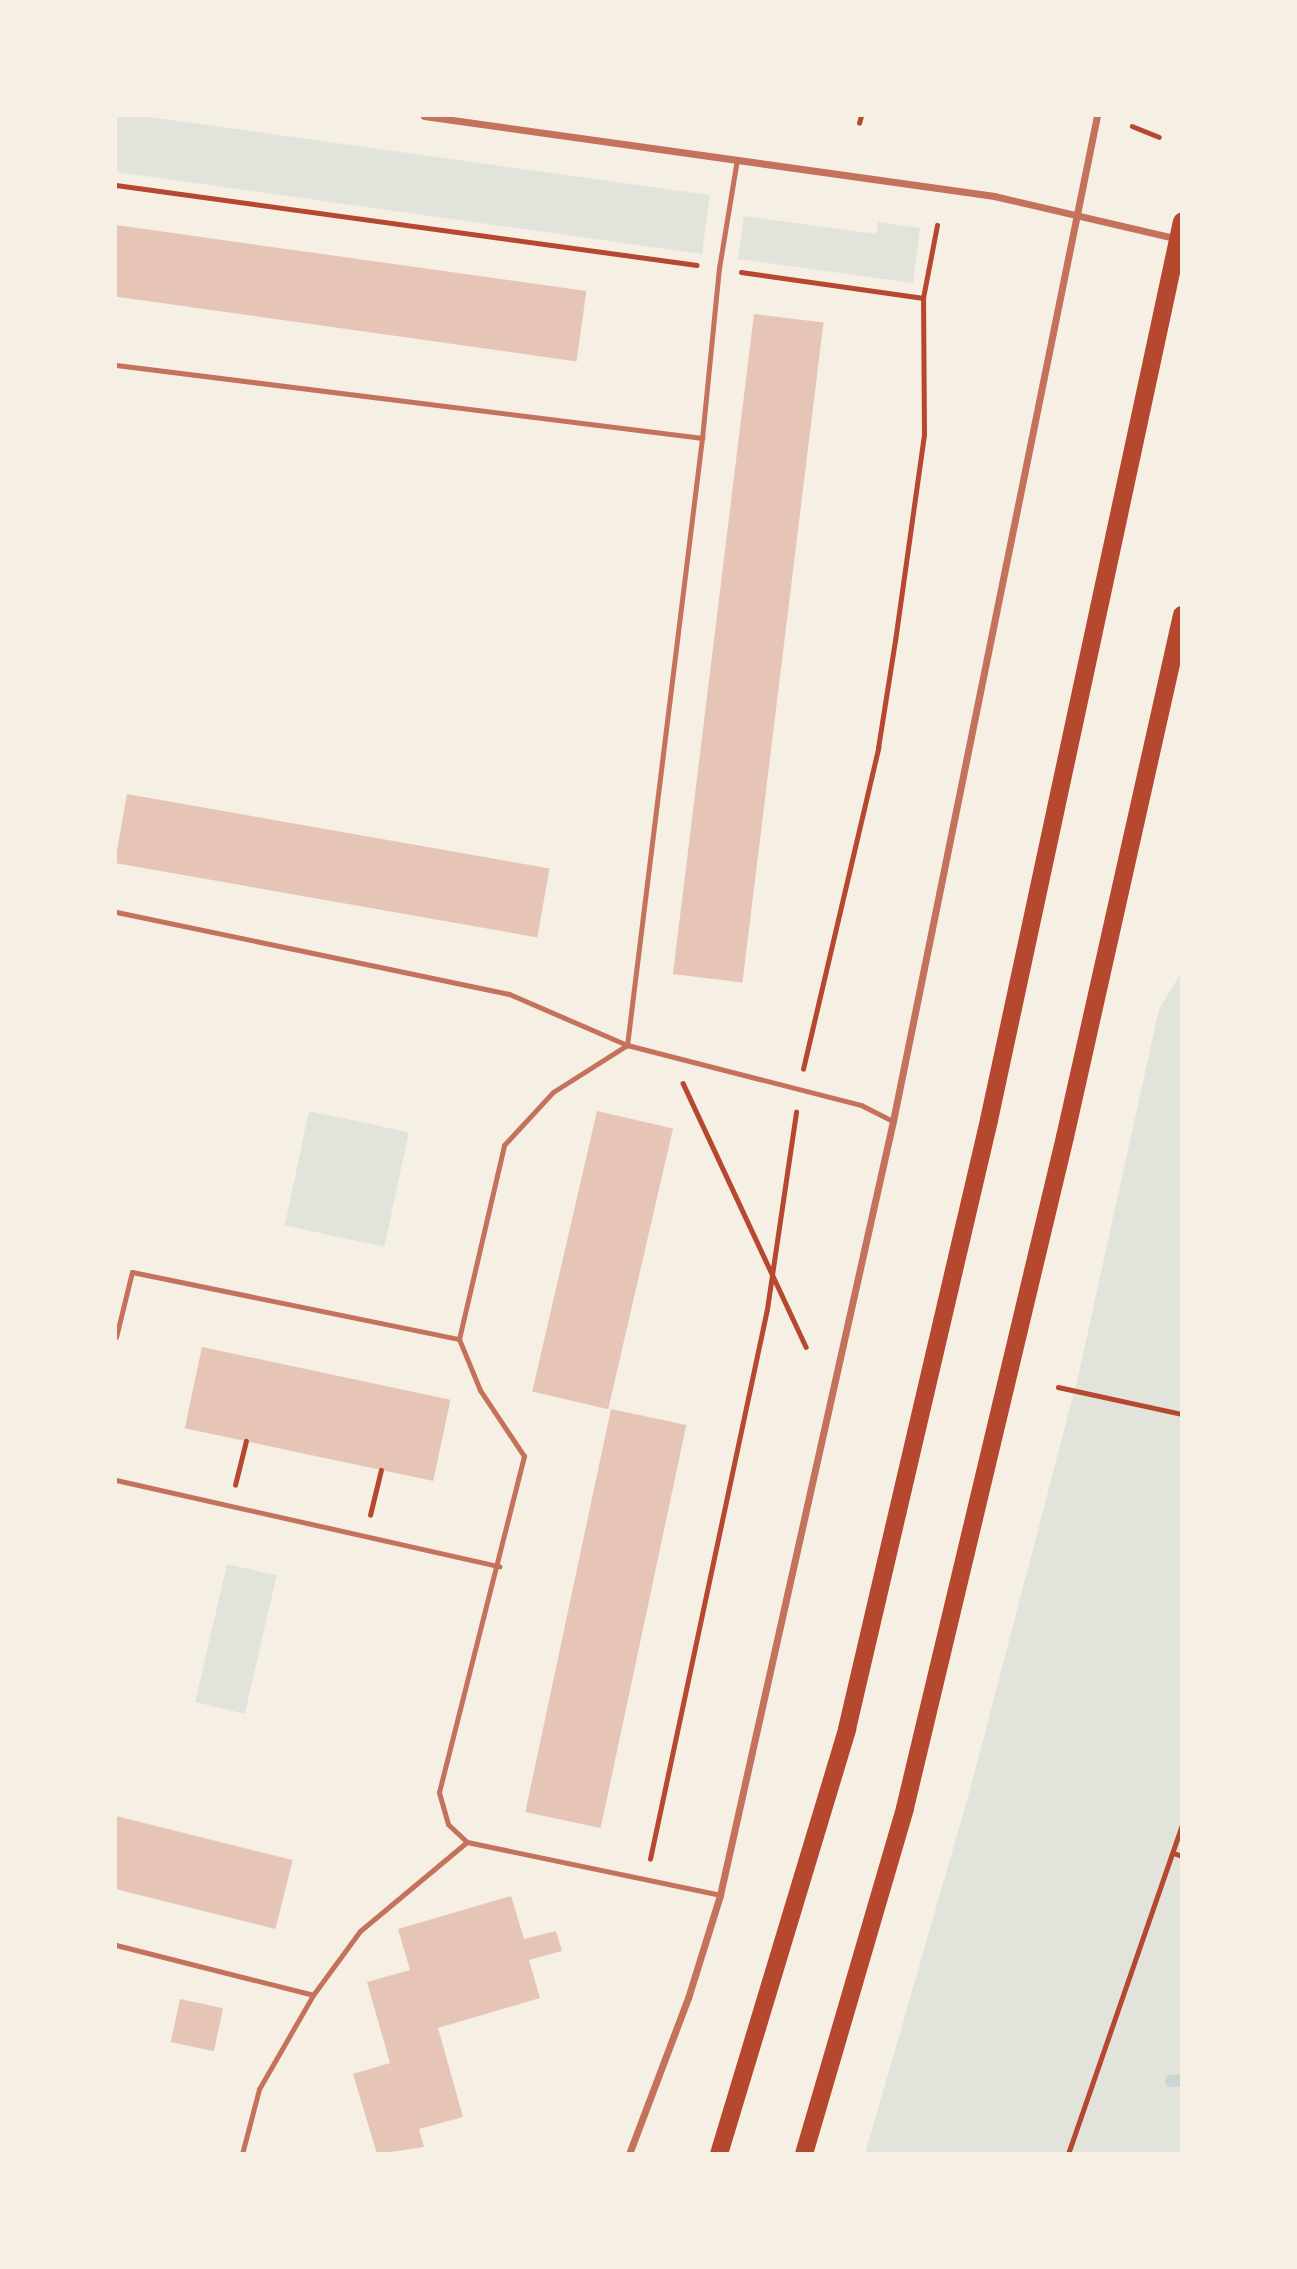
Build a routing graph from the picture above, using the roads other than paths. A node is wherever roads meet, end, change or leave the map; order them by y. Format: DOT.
graph roads {
  1 [pos="424,116"];
  2 [pos="1097,116"];
  3 [pos="737,159"];
  4 [pos="1079,215"];
  5 [pos="1180,233"];
  6 [pos="116,365"];
  7 [pos="702,438"];
  8 [pos="1181,615"];
  9 [pos="116,912"];
  10 [pos="627,1045"];
  11 [pos="894,1121"];
  12 [pos="116,1337"];
  13 [pos="459,1339"];
  14 [pos="116,1480"];
  15 [pos="499,1566"];
  16 [pos="467,1842"];
  17 [pos="720,1895"];
  18 [pos="116,1945"];
  19 [pos="313,1995"];
  20 [pos="242,2154"];
  21 [pos="629,2154"];
  22 [pos="719,2154"];
  23 [pos="804,2154"];
  1 -- 3 [label="street"];
  2 -- 4 [label="street"];
  3 -- 4 [label="street"];
  3 -- 7 [label="lane"];
  4 -- 5 [label="street"];
  4 -- 11 [label="street"];
  5 -- 22 [label="main road"];
  6 -- 7 [label="lane"];
  7 -- 10 [label="lane"];
  8 -- 23 [label="main road"];
  9 -- 10 [label="lane"];
  10 -- 11 [label="lane"];
  10 -- 13 [label="lane"];
  11 -- 17 [label="street"];
  12 -- 13 [label="lane"];
  13 -- 15 [label="lane"];
  14 -- 15 [label="lane"];
  15 -- 16 [label="lane"];
  16 -- 17 [label="lane"];
  16 -- 19 [label="lane"];
  17 -- 21 [label="street"];
  18 -- 19 [label="lane"];
  19 -- 20 [label="lane"];
}
